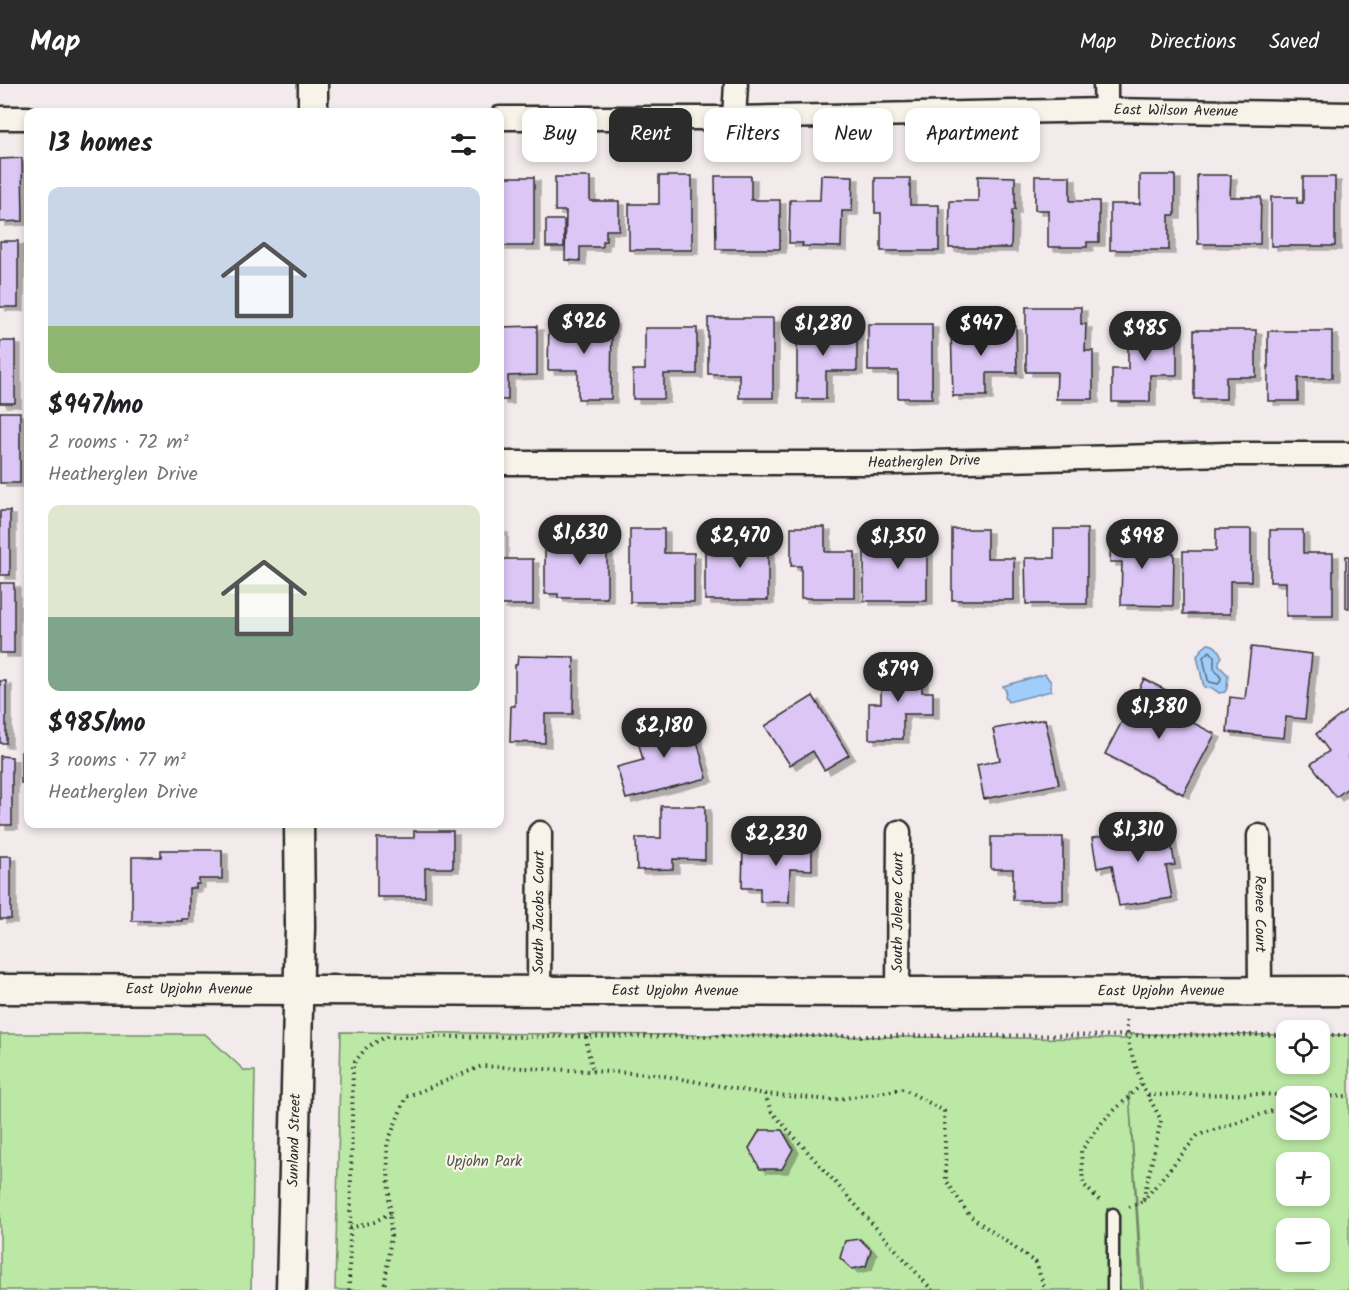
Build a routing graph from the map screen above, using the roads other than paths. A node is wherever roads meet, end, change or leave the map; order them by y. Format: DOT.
graph roads {
  1 [pos="313,84"];
  2 [pos="736,84"];
  3 [pos="1105,84"];
  4 [pos="313,108"];
  5 [pos="735,108"];
  6 [pos="1106,110"];
  7 [pos="1349,114"];
  8 [pos="801,117"];
  9 [pos="0,118"];
  10 [pos="24,118"];
  11 [pos="504,118"];
  12 [pos="704,118"];
  13 [pos="1349,454"];
  14 [pos="504,463"];
  15 [pos="300,828"];
  16 [pos="899,832"];
  17 [pos="540,833"];
  18 [pos="1259,836"];
  19 [pos="0,989"];
  20 [pos="299,990"];
  21 [pos="539,990"];
  22 [pos="898,992"];
  23 [pos="1260,992"];
  24 [pos="1349,992"];
  25 [pos="1113,1214"];
  26 [pos="291,1290"];
  27 [pos="1113,1290"];
  1 -- 4 [label="street"];
  2 -- 5 [label="street"];
  3 -- 6 [label="street"];
  6 -- 7 [label="street, East Wilson Avenue"];
  6 -- 8 [label="street, East Wilson Avenue"];
  9 -- 10 [label="street"];
  11 -- 12 [label="street, East Wilson Avenue"];
  13 -- 14 [label="street, Heatherglen Drive"];
  15 -- 20 [label="street, Sunland Street"];
  16 -- 22 [label="street, South Jolene Court"];
  17 -- 21 [label="street, South Jacobs Court"];
  18 -- 23 [label="street, Renee Court"];
  19 -- 20 [label="street, East Upjohn Avenue"];
  20 -- 21 [label="street, East Upjohn Avenue"];
  20 -- 26 [label="street, Sunland Street"];
  21 -- 22 [label="street, East Upjohn Avenue"];
  22 -- 23 [label="street, East Upjohn Avenue"];
  23 -- 24 [label="street, East Upjohn Avenue"];
  25 -- 27 [label="lane"];
}
